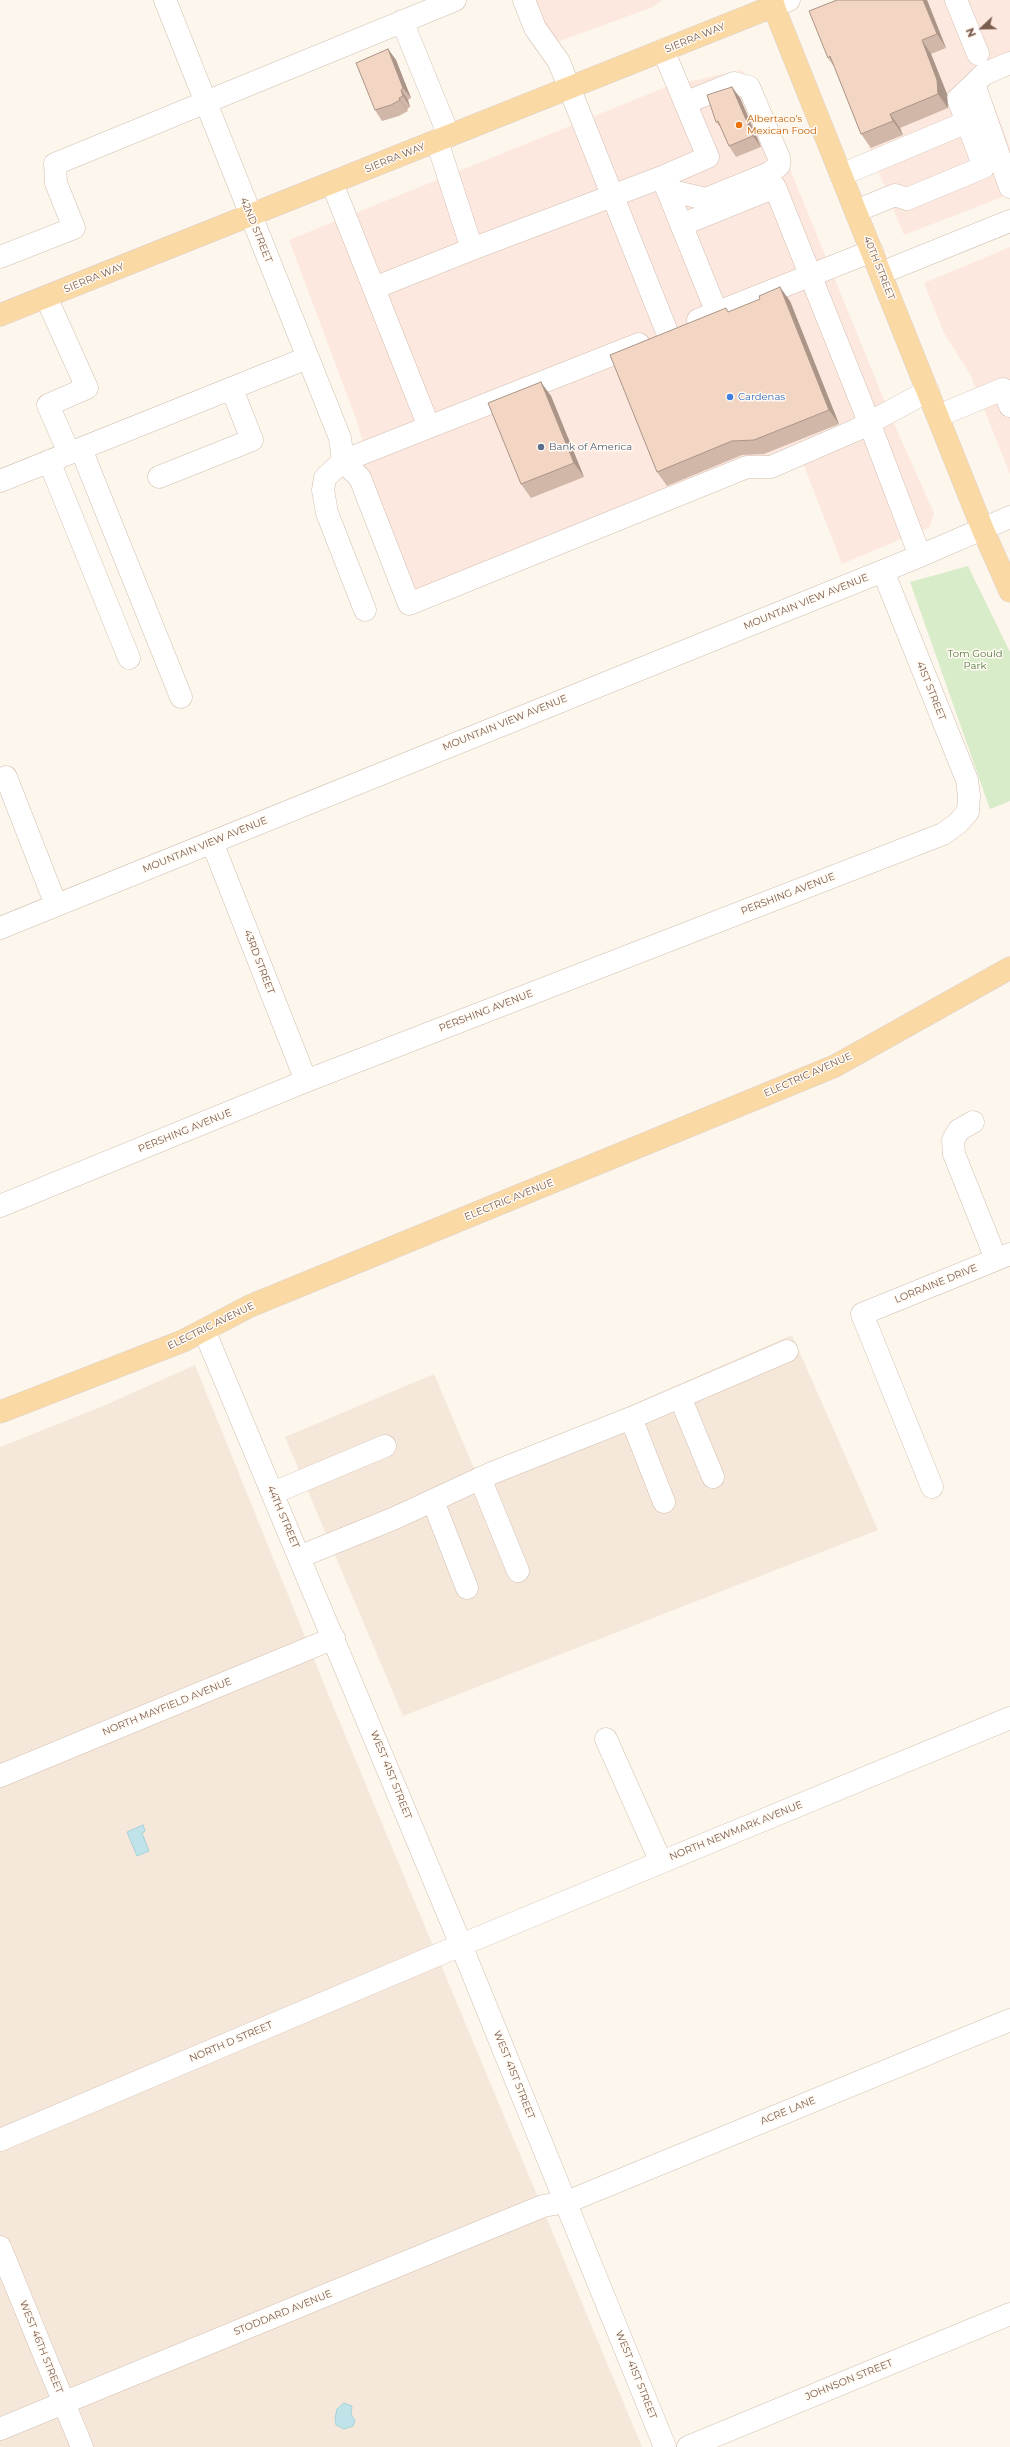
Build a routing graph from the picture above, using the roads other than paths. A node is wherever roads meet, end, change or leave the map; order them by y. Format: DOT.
graph roads {
  1 [pos="165,0"];
  2 [pos="456,0"];
  3 [pos="524,0"];
  4 [pos="956,0"];
  5 [pos="778,2"];
  6 [pos="402,21"];
  7 [pos="663,50"];
  8 [pos="978,54"];
  9 [pos="1010,63"];
  10 [pos="974,84"];
  11 [pos="570,88"];
  12 [pos="205,101"];
  13 [pos="685,103"];
  14 [pos="967,122"];
  15 [pos="443,139"];
  16 [pos="841,175"];
  17 [pos="332,183"];
  18 [pos="664,184"];
  19 [pos="1010,187"];
  20 [pos="613,195"];
  21 [pos="856,211"];
  22 [pos="250,216"];
  23 [pos="1010,221"];
  24 [pos="681,225"];
  25 [pos="472,248"];
  26 [pos="872,251"];
  27 [pos="0,257"];
  28 [pos="881,273"];
  29 [pos="811,275"];
  30 [pos="374,288"];
  31 [pos="46,297"];
  32 [pos="717,312"];
  33 [pos="0,315"];
  34 [pos="667,332"];
  35 [pos="308,358"];
  36 [pos="232,389"];
  37 [pos="928,391"];
  38 [pos="1010,406"];
  39 [pos="938,416"];
  40 [pos="869,422"];
  41 [pos="430,427"];
  42 [pos="75,451"];
  43 [pos="343,461"];
  44 [pos="49,462"];
  45 [pos="159,477"];
  46 [pos="0,481"];
  47 [pos="1010,517"];
  48 [pos="983,530"];
  49 [pos="920,556"];
  50 [pos="883,571"];
  51 [pos="1010,591"];
  52 [pos="365,610"];
  53 [pos="129,658"];
  54 [pos="181,697"];
  55 [pos="6,777"];
  56 [pos="968,812"];
  57 [pos="212,842"];
  58 [pos="56,905"];
  59 [pos="0,928"];
  60 [pos="1010,968"];
  61 [pos="306,1081"];
  62 [pos="973,1122"];
  63 [pos="0,1206"];
  64 [pos="1003,1256"];
  65 [pos="204,1330"];
  66 [pos="787,1351"];
  67 [pos="680,1397"];
  68 [pos="0,1412"];
  69 [pos="631,1418"];
  70 [pos="385,1446"];
  71 [pos="713,1477"];
  72 [pos="480,1478"];
  73 [pos="932,1487"];
  74 [pos="273,1492"];
  75 [pos="433,1500"];
  76 [pos="664,1502"];
  77 [pos="300,1557"];
  78 [pos="518,1571"];
  79 [pos="467,1588"];
  80 [pos="334,1638"];
  81 [pos="362,1703"];
  82 [pos="1010,1718"];
  83 [pos="606,1739"];
  84 [pos="0,1776"];
  85 [pos="661,1862"];
  86 [pos="461,1945"];
  87 [pos="1010,2020"];
  88 [pos="0,2140"];
  89 [pos="566,2202"];
  90 [pos="0,2247"];
  91 [pos="1010,2314"];
  92 [pos="64,2403"];
  93 [pos="0,2429"];
  94 [pos="82,2447"];
  95 [pos="665,2447"];
  96 [pos="688,2447"];
  1 -- 12 [label="street, 42ND STREET"];
  2 -- 6 [label="street"];
  3 -- 11 [label="street"];
  4 -- 8 [label="street"];
  5 -- 7 [label="main road, SIERRA WAY"];
  5 -- 16 [label="main road, 40TH STREET"];
  6 -- 12 [label="street"];
  6 -- 15 [label="street"];
  7 -- 11 [label="main road, SIERRA WAY"];
  7 -- 13 [label="street"];
  9 -- 10 [label="street"];
  10 -- 14 [label="street"];
  10 -- 19 [label="street"];
  11 -- 15 [label="main road, SIERRA WAY"];
  11 -- 20 [label="street"];
  12 -- 22 [label="street, 42ND STREET"];
  12 -- 27 [label="street"];
  13 -- 18 [label="street"];
  13 -- 18 [label="street"];
  14 -- 16 [label="street"];
  14 -- 21 [label="street"];
  15 -- 17 [label="main road, SIERRA WAY"];
  15 -- 25 [label="street"];
  16 -- 21 [label="main road, 40TH STREET"];
  17 -- 22 [label="main road, SIERRA WAY"];
  17 -- 30 [label="street"];
  18 -- 20 [label="street"];
  18 -- 24 [label="street"];
  20 -- 25 [label="street"];
  20 -- 34 [label="street"];
  21 -- 26 [label="main road, 40TH STREET"];
  22 -- 31 [label="main road, SIERRA WAY"];
  22 -- 35 [label="street, 42ND STREET"];
  23 -- 28 [label="street"];
  24 -- 29 [label="street"];
  24 -- 32 [label="street"];
  25 -- 30 [label="street"];
  26 -- 28 [label="main road, 40TH STREET"];
  26 -- 29 [label="street"];
  28 -- 37 [label="main road, 40TH STREET"];
  29 -- 32 [label="street"];
  29 -- 40 [label="street"];
  30 -- 41 [label="street"];
  31 -- 33 [label="main road, SIERRA WAY"];
  31 -- 42 [label="street"];
  32 -- 34 [label="street"];
  34 -- 41 [label="street"];
  35 -- 36 [label="street"];
  35 -- 43 [label="street, 42ND STREET"];
  36 -- 42 [label="street"];
  36 -- 45 [label="street"];
  37 -- 39 [label="main road, 40TH STREET"];
  37 -- 40 [label="street"];
  38 -- 39 [label="street"];
  39 -- 48 [label="main road, 40TH STREET"];
  40 -- 43 [label="street"];
  40 -- 49 [label="street"];
  41 -- 43 [label="street"];
  42 -- 44 [label="street"];
  42 -- 54 [label="street"];
  43 -- 52 [label="street"];
  44 -- 46 [label="street"];
  44 -- 53 [label="street"];
  47 -- 48 [label="street, MOUNTAIN VIEW AVENUE"];
  48 -- 49 [label="street, MOUNTAIN VIEW AVENUE"];
  48 -- 51 [label="main road, 40TH STREET"];
  49 -- 50 [label="street, MOUNTAIN VIEW AVENUE"];
  50 -- 56 [label="street, 41ST STREET"];
  50 -- 57 [label="street, MOUNTAIN VIEW AVENUE"];
  55 -- 58 [label="street"];
  56 -- 61 [label="street, PERSHING AVENUE"];
  57 -- 58 [label="street, MOUNTAIN VIEW AVENUE"];
  57 -- 61 [label="street, 43RD STREET"];
  58 -- 59 [label="street, MOUNTAIN VIEW AVENUE"];
  60 -- 65 [label="main road, ELECTRIC AVENUE"];
  61 -- 63 [label="street, PERSHING AVENUE"];
  62 -- 64 [label="street"];
  64 -- 73 [label="street, LORRAINE DRIVE"];
  65 -- 68 [label="main road, ELECTRIC AVENUE"];
  65 -- 74 [label="street, 44TH STREET"];
  66 -- 67 [label="street"];
  67 -- 69 [label="street"];
  67 -- 71 [label="street"];
  69 -- 72 [label="street"];
  69 -- 76 [label="street"];
  70 -- 74 [label="street"];
  72 -- 75 [label="street"];
  72 -- 78 [label="street"];
  74 -- 77 [label="street, 44TH STREET"];
  75 -- 77 [label="street"];
  75 -- 79 [label="street"];
  77 -- 80 [label="street, 44TH STREET"];
  80 -- 81 [label="street, 44TH STREET"];
  80 -- 84 [label="street, NORTH MAYFIELD AVENUE"];
  81 -- 86 [label="street, WEST 41ST STREET"];
  82 -- 85 [label="street, NORTH NEWMARK AVENUE"];
  83 -- 85 [label="street"];
  85 -- 86 [label="street, NORTH NEWMARK AVENUE"];
  86 -- 88 [label="street, NORTH D STREET"];
  86 -- 89 [label="street, WEST 41ST STREET"];
  87 -- 89 [label="street, ACRE LANE"];
  89 -- 92 [label="street, STODDARD AVENUE"];
  89 -- 95 [label="street, WEST 41ST STREET"];
  90 -- 92 [label="street, WEST 46TH STREET"];
  91 -- 96 [label="street, JOHNSON STREET"];
  92 -- 93 [label="street, STODDARD AVENUE"];
  92 -- 94 [label="street, WEST 46TH STREET"];
}
